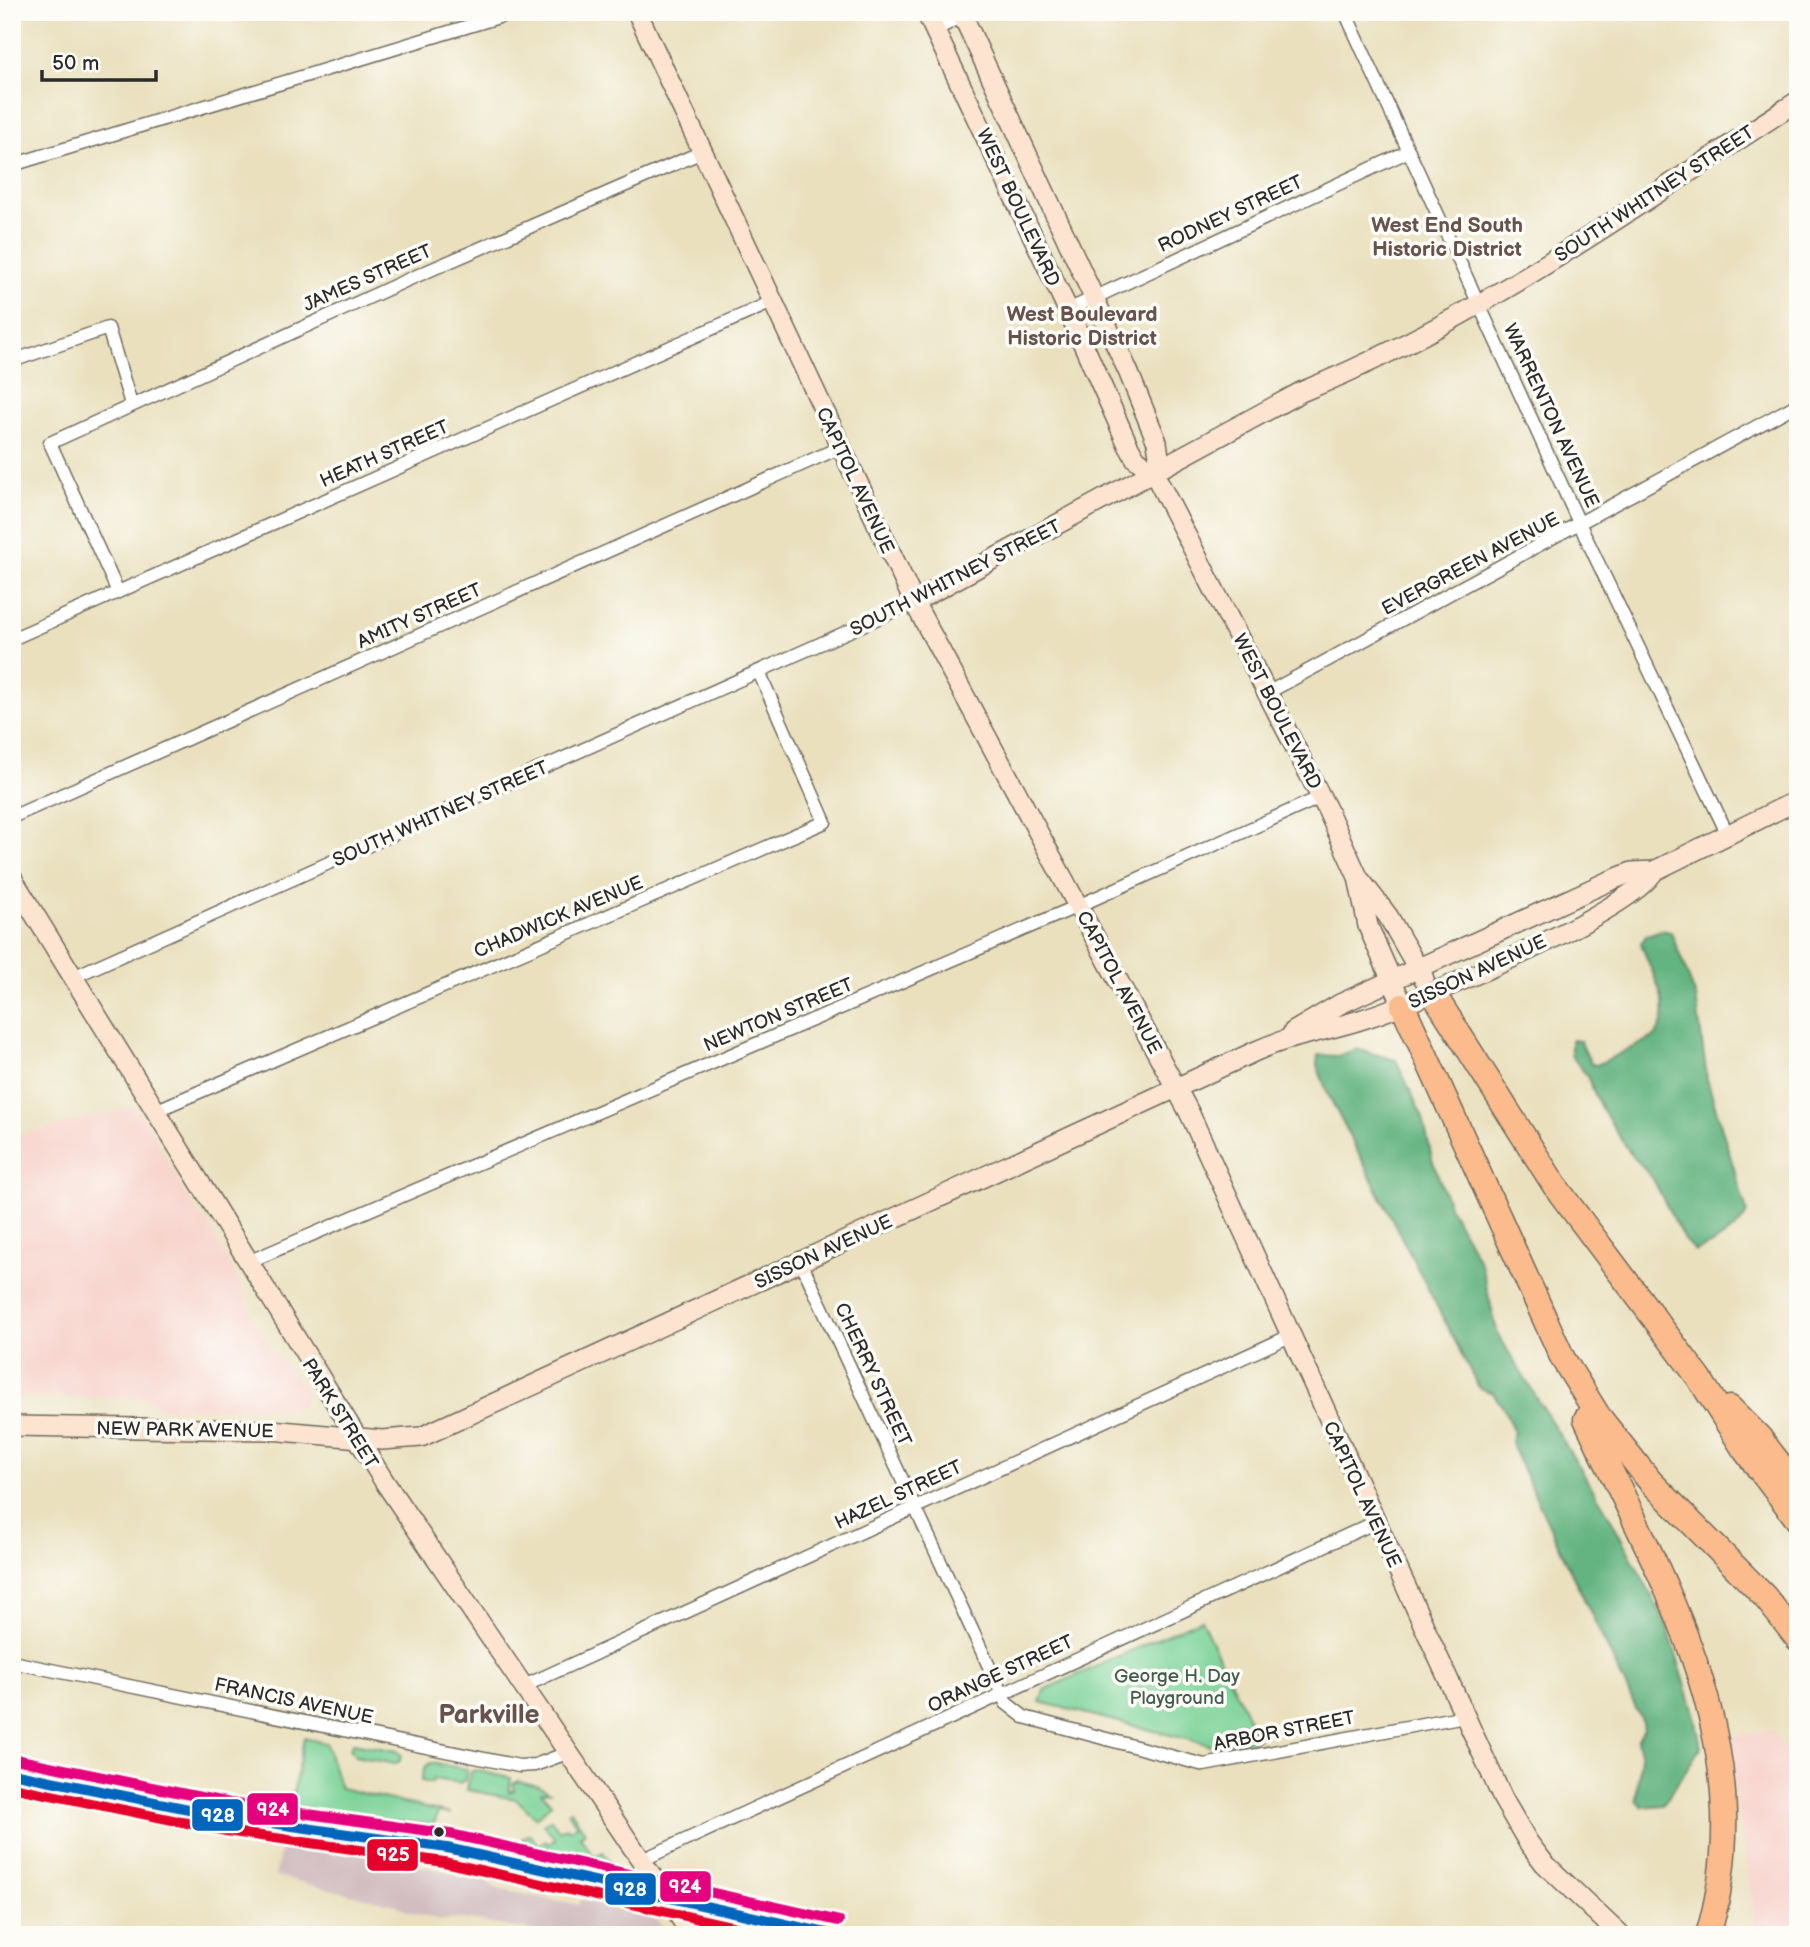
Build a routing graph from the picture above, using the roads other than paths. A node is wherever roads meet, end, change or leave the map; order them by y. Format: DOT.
graph roads {
  1 [pos="515,12"];
  2 [pos="637,12"];
  3 [pos="1345,12"];
  4 [pos="965,14"];
  5 [pos="931,21"];
  6 [pos="1798,101"];
  7 [pos="1409,151"];
  8 [pos="702,152"];
  9 [pos="13,164"];
  10 [pos="1094,298"];
  11 [pos="772,302"];
  12 [pos="1480,304"];
  13 [pos="1068,310"];
  14 [pos="12,361"];
  15 [pos="131,404"];
  16 [pos="1798,404"];
  17 [pos="841,447"];
  18 [pos="1154,473"];
  19 [pos="1580,525"];
  20 [pos="118,592"];
  21 [pos="914,602"];
  22 [pos="12,639"];
  23 [pos="759,672"];
  24 [pos="1269,692"];
  25 [pos="1321,797"];
  26 [pos="1798,800"];
  27 [pos="12,817"];
  28 [pos="1727,833"];
  29 [pos="1654,871"];
  30 [pos="1358,877"];
  31 [pos="12,878"];
  32 [pos="1574,897"];
  33 [pos="1079,906"];
  34 [pos="1586,920"];
  35 [pos="1418,969"];
  36 [pos="73,977"];
  37 [pos="1392,981"];
  38 [pos="1433,993"];
  39 [pos="1403,1006"];
  40 [pos="1284,1039"];
  41 [pos="1177,1088"];
  42 [pos="155,1111"];
  43 [pos="248,1262"];
  44 [pos="801,1262"];
  45 [pos="1290,1336"];
  46 [pos="1563,1359"];
  47 [pos="1699,1378"];
  48 [pos="12,1426"];
  49 [pos="357,1438"];
  50 [pos="1798,1488"];
  51 [pos="915,1508"];
  52 [pos="1798,1520"];
  53 [pos="1376,1522"];
  54 [pos="1798,1639"];
  55 [pos="12,1662"];
  56 [pos="522,1687"];
  57 [pos="1001,1693"];
  58 [pos="1465,1716"];
  59 [pos="567,1754"];
  60 [pos="642,1860"];
  61 [pos="692,1935"];
  62 [pos="1620,1935"];
  63 [pos="1709,1935"];
  1 -- 9 [label="street"];
  2 -- 8 [label="main road, CAPITOL AVENUE"];
  3 -- 7 [label="street, WARRENTON AVENUE"];
  4 -- 5 [label="street"];
  4 -- 10 [label="main road, WEST BOULEVARD"];
  5 -- 13 [label="main road, WEST BOULEVARD"];
  6 -- 12 [label="main road, SOUTH WHITNEY STREET"];
  7 -- 10 [label="street, RODNEY STREET"];
  7 -- 12 [label="street, WARRENTON AVENUE"];
  8 -- 11 [label="main road, CAPITOL AVENUE"];
  8 -- 15 [label="street, JAMES STREET"];
  10 -- 13 [label="street, RODNEY STREET"];
  10 -- 18 [label="main road, WEST BOULEVARD"];
  11 -- 17 [label="main road, CAPITOL AVENUE"];
  11 -- 20 [label="street, HEATH STREET"];
  12 -- 18 [label="main road, SOUTH WHITNEY STREET"];
  12 -- 19 [label="street, WARRENTON AVENUE"];
  13 -- 18 [label="main road, WEST BOULEVARD"];
  14 -- 15 [label="street"];
  15 -- 20 [label="street, JAMES STREET"];
  16 -- 19 [label="street, EVERGREEN AVENUE"];
  17 -- 21 [label="main road, CAPITOL AVENUE"];
  17 -- 27 [label="street, AMITY STREET"];
  18 -- 21 [label="main road, SOUTH WHITNEY STREET"];
  18 -- 24 [label="main road, WEST BOULEVARD"];
  19 -- 24 [label="street, EVERGREEN AVENUE"];
  19 -- 28 [label="street, WARRENTON AVENUE"];
  20 -- 22 [label="street, HEATH STREET"];
  21 -- 23 [label="street, SOUTH WHITNEY STREET"];
  21 -- 33 [label="main road, CAPITOL AVENUE"];
  23 -- 36 [label="street, SOUTH WHITNEY STREET"];
  23 -- 42 [label="street, CHADWICK AVENUE"];
  24 -- 25 [label="main road, WEST BOULEVARD"];
  25 -- 30 [label="main road, WEST BOULEVARD"];
  25 -- 33 [label="street, NEWTON STREET"];
  26 -- 28 [label="main road, SISSON AVENUE"];
  28 -- 29 [label="main road, SISSON AVENUE"];
  29 -- 32 [label="main road, SISSON AVENUE"];
  29 -- 34 [label="main road, SISSON AVENUE"];
  30 -- 35 [label="main road, WEST BOULEVARD"];
  30 -- 37 [label="main road, WEST BOULEVARD"];
  31 -- 36 [label="main road, PARK STREET"];
  32 -- 34 [label="main road"];
  32 -- 35 [label="main road, SISSON AVENUE"];
  33 -- 41 [label="main road, CAPITOL AVENUE"];
  33 -- 43 [label="street, NEWTON STREET"];
  34 -- 38 [label="main road, SISSON AVENUE"];
  35 -- 37 [label="main road, SISSON AVENUE"];
  35 -- 38 [label="main road, WEST BOULEVARD"];
  36 -- 42 [label="main road, PARK STREET"];
  37 -- 39 [label="main road, WEST BOULEVARD"];
  37 -- 40 [label="main road, SISSON AVENUE"];
  38 -- 39 [label="main road, SISSON AVENUE"];
  38 -- 47 [label="highway"];
  39 -- 40 [label="main road, SISSON AVENUE"];
  39 -- 46 [label="highway"];
  40 -- 41 [label="main road, SISSON AVENUE"];
  41 -- 44 [label="main road, SISSON AVENUE"];
  41 -- 45 [label="main road, CAPITOL AVENUE"];
  42 -- 43 [label="main road, PARK STREET"];
  43 -- 49 [label="main road, PARK STREET"];
  44 -- 49 [label="main road, SISSON AVENUE"];
  44 -- 51 [label="street, CHERRY STREET"];
  45 -- 51 [label="street, HAZEL STREET"];
  45 -- 53 [label="main road, CAPITOL AVENUE"];
  46 -- 54 [label="highway"];
  46 -- 63 [label="highway"];
  47 -- 50 [label="highway"];
  47 -- 52 [label="highway"];
  48 -- 49 [label="main road, NEW PARK AVENUE"];
  49 -- 56 [label="main road, PARK STREET"];
  51 -- 56 [label="street, HAZEL STREET"];
  51 -- 57 [label="street, CHERRY STREET"];
  53 -- 57 [label="street, ORANGE STREET"];
  53 -- 58 [label="main road, CAPITOL AVENUE"];
  55 -- 59 [label="street, FRANCIS AVENUE"];
  56 -- 59 [label="main road, PARK STREET"];
  57 -- 58 [label="street, ARBOR STREET"];
  57 -- 60 [label="street, ORANGE STREET"];
  58 -- 62 [label="main road, CAPITOL AVENUE"];
  59 -- 60 [label="main road, PARK STREET"];
  60 -- 61 [label="main road, PARK STREET"];
}
